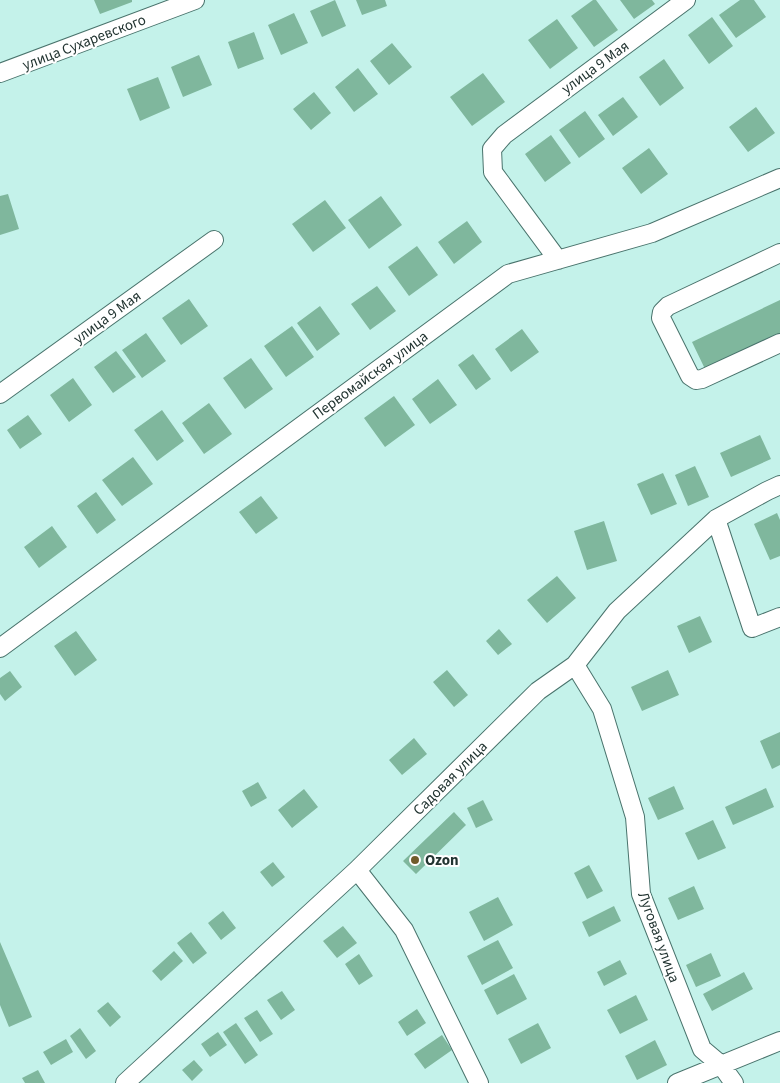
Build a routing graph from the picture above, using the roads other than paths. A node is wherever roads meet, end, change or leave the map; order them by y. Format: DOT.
graph roads {
  1 [pos="196,0"];
  2 [pos="686,0"];
  3 [pos="0,73"];
  4 [pos="780,178"];
  5 [pos="214,240"];
  6 [pos="780,253"];
  7 [pos="558,260"];
  8 [pos="780,343"];
  9 [pos="0,394"];
  10 [pos="780,485"];
  11 [pos="716,519"];
  12 [pos="780,617"];
  13 [pos="0,648"];
  14 [pos="575,665"];
  15 [pos="357,870"];
  16 [pos="780,1041"];
  17 [pos="721,1065"];
  18 [pos="124,1083"];
  19 [pos="479,1083"];
  20 [pos="677,1083"];
  21 [pos="734,1083"];
  1 -- 3 [label="street, улица Сухаревского"];
  2 -- 7 [label="street, улица 9 Мая"];
  4 -- 7 [label="street, Первомайская улица"];
  5 -- 9 [label="street, улица 9 Мая"];
  6 -- 8 [label="street"];
  7 -- 13 [label="street, Первомайская улица"];
  10 -- 11 [label="street, Садовая улица"];
  11 -- 12 [label="street"];
  11 -- 14 [label="street, Садовая улица"];
  14 -- 15 [label="street, Садовая улица"];
  14 -- 17 [label="street, Луговая улица"];
  15 -- 18 [label="street, Садовая улица"];
  15 -- 19 [label="street"];
  16 -- 17 [label="street"];
  17 -- 20 [label="street"];
  17 -- 21 [label="street, Луговая улица"];
}
